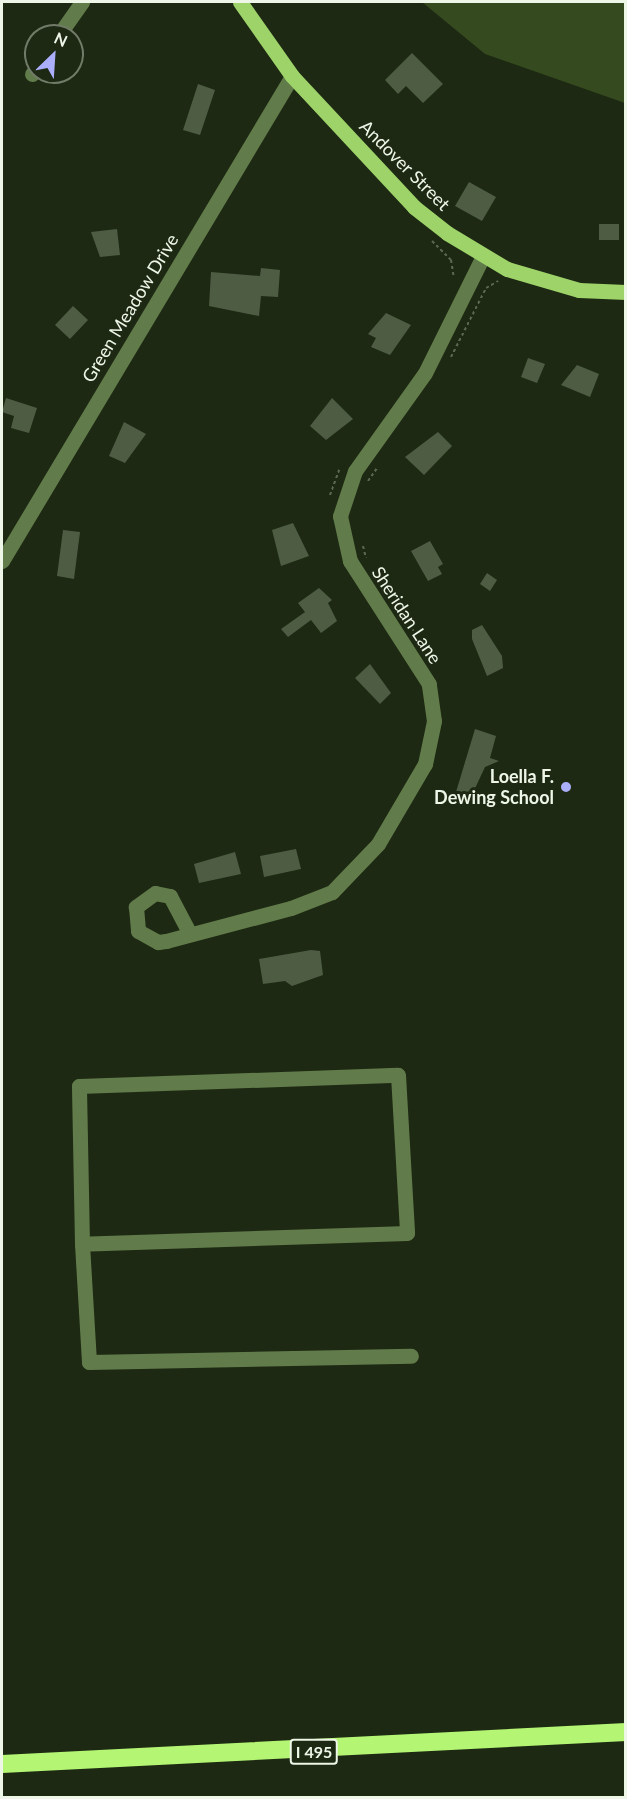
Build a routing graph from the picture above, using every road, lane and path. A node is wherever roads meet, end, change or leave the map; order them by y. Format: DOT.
graph roads {
  1 [pos="82,2"];
  2 [pos="240,2"];
  3 [pos="66,24"];
  4 [pos="292,76"];
  5 [pos="483,256"];
  6 [pos="509,282"];
  7 [pos="626,291"];
  8 [pos="449,361"];
  9 [pos="382,459"];
  10 [pos="365,486"];
  11 [pos="362,540"];
  12 [pos="367,560"];
  13 [pos="2,561"];
  14 [pos="386,588"];
  15 [pos="421,644"];
  16 [pos="190,934"];
  17 [pos="82,1244"];
  18 [pos="411,1356"];
  19 [pos="626,1732"];
  20 [pos="2,1764"];
  1 -- 3 [label="street"];
  2 -- 4 [label="main road, Andover Street"];
  4 -- 5 [label="main road, Andover Street"];
  4 -- 13 [label="street, Green Meadow Drive"];
  5 -- 7 [label="main road, Andover Street"];
  5 -- 16 [label="street, Sheridan Lane"];
  6 -- 8 [label="path"];
  9 -- 10 [label="path"];
  11 -- 12 [label="path"];
  14 -- 15 [label="path"];
  17 -- 17 [label="street"];
  17 -- 18 [label="street"];
  19 -- 20 [label="highway, I 495"];
}
